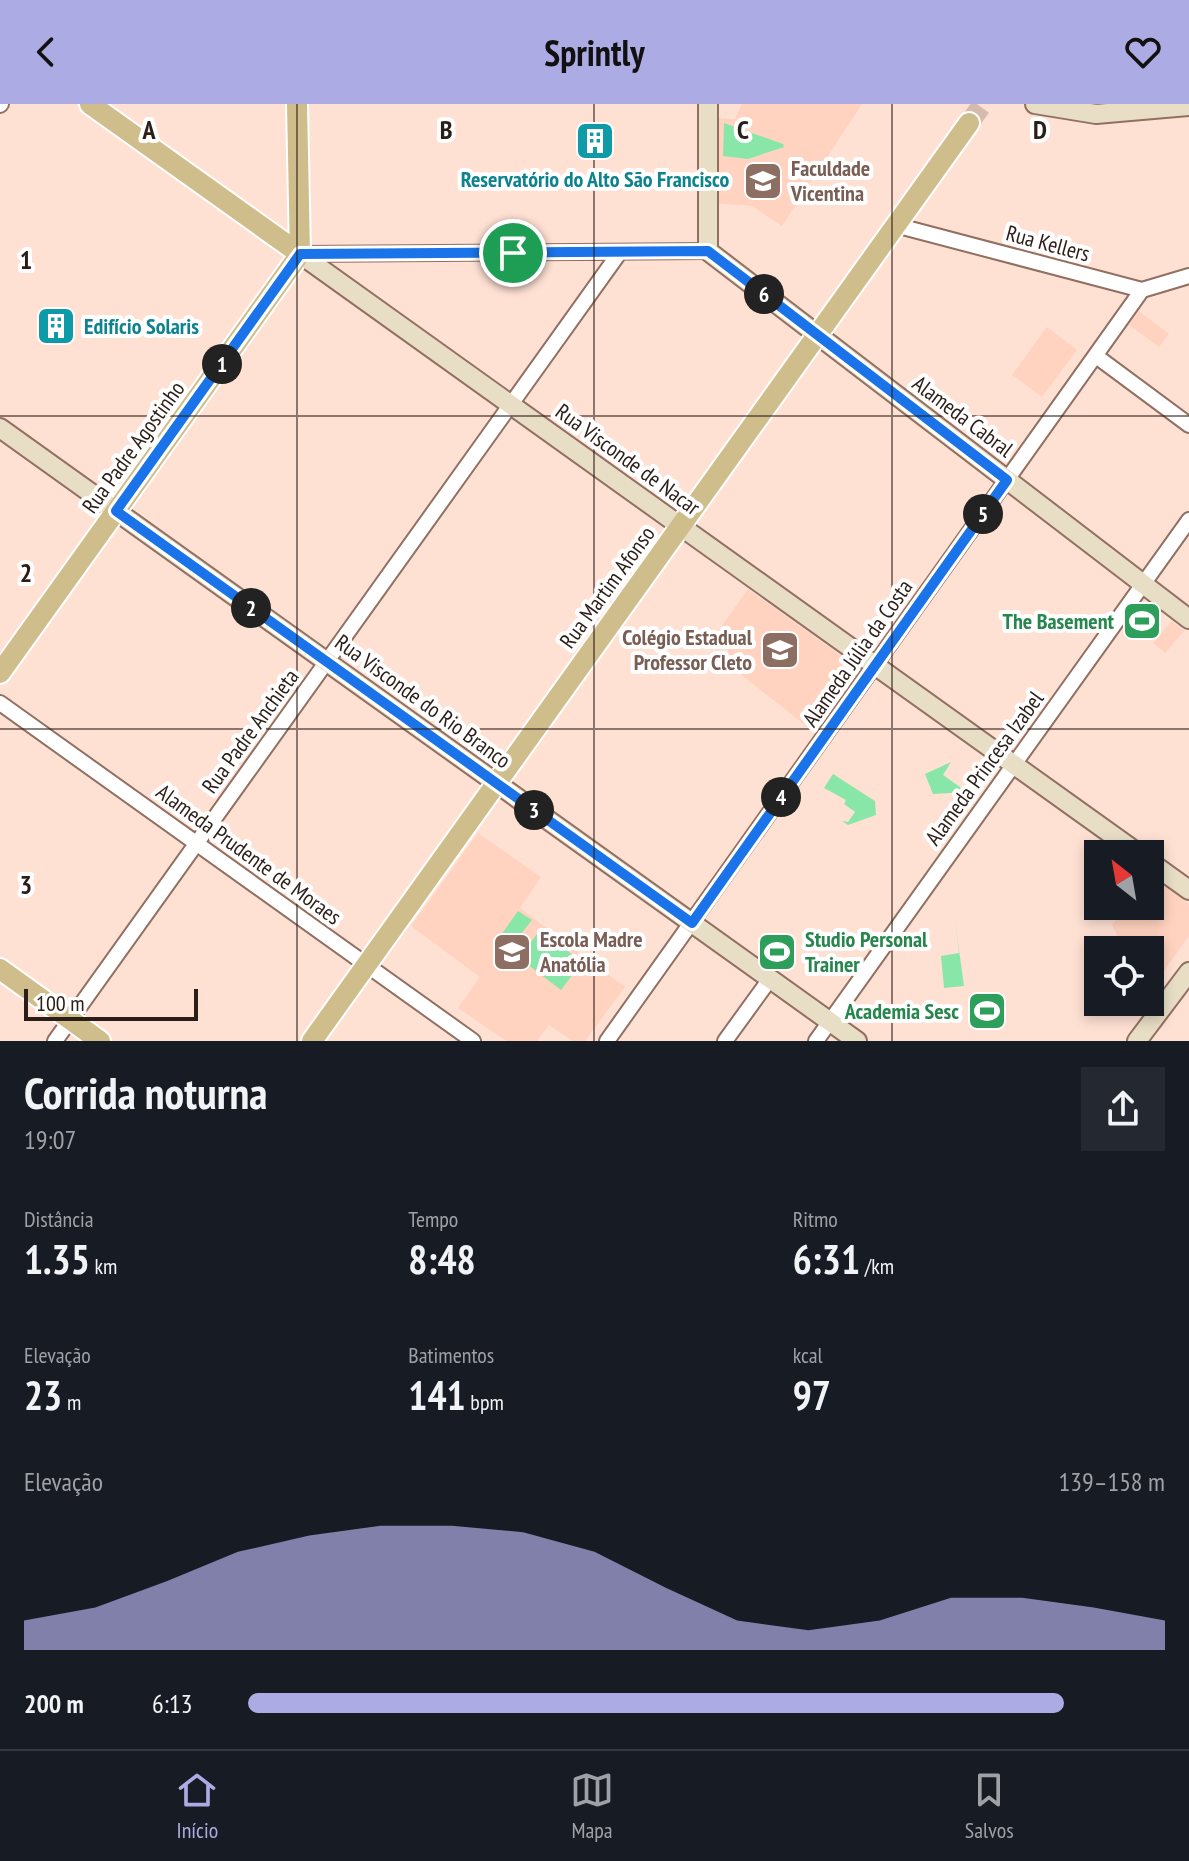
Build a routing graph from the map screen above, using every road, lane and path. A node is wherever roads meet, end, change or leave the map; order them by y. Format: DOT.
graph roads {
  1 [pos="90,104"];
  2 [pos="297,104"];
  3 [pos="708,104"];
  4 [pos="1035,104"];
  5 [pos="1180,106"];
  6 [pos="969,123"];
  7 [pos="895,225"];
  8 [pos="708,251"];
  9 [pos="620,252"];
  10 [pos="300,254"];
  11 [pos="1189,276"];
  12 [pos="1142,290"];
  13 [pos="817,334"];
  14 [pos="1096,356"];
  15 [pos="511,405"];
  16 [pos="1189,425"];
  17 [pos="0,428"];
  18 [pos="1007,480"];
  19 [pos="116,511"];
  20 [pos="1189,520"];
  21 [pos="680,526"];
  22 [pos="1143,584"];
  23 [pos="1189,619"];
  24 [pos="327,662"];
  25 [pos="875,665"];
  26 [pos="0,673"];
  27 [pos="0,703"];
  28 [pos="1014,765"];
  29 [pos="497,783"];
  30 [pos="1119,840"];
  31 [pos="197,844"];
  32 [pos="1164,872"];
  33 [pos="1189,890"];
  34 [pos="692,923"];
  35 [pos="366,965"];
  36 [pos="0,969"];
  37 [pos="1189,972"];
  38 [pos="770,979"];
  39 [pos="70,1020"];
  40 [pos="830,1021"];
  41 [pos="55,1041"];
  42 [pos="100,1041"];
  43 [pos="312,1041"];
  44 [pos="473,1041"];
  45 [pos="607,1041"];
  46 [pos="725,1041"];
  47 [pos="816,1041"];
  48 [pos="857,1041"];
  49 [pos="1137,1041"];
  1 -- 10 [label="main road, Rua Visconde de Nacar"];
  2 -- 10 [label="main road"];
  3 -- 8 [label="street"];
  4 -- 5 [label="street"];
  6 -- 7 [label="main road, Rua Martim Afonso"];
  7 -- 12 [label="street, Rua Kellers"];
  7 -- 13 [label="main road, Rua Martim Afonso"];
  8 -- 9 [label="street"];
  8 -- 13 [label="street, Alameda Cabral"];
  9 -- 10 [label="street"];
  9 -- 15 [label="street, Rua Padre Anchieta"];
  10 -- 15 [label="street, Rua Visconde de Nacar"];
  10 -- 19 [label="main road, Rua Padre Agostinho"];
  11 -- 12 [label="street"];
  12 -- 14 [label="street, Alameda Júlia da Costa"];
  13 -- 18 [label="street, Alameda Cabral"];
  13 -- 21 [label="main road, Rua Martim Afonso"];
  14 -- 16 [label="street"];
  14 -- 18 [label="street, Alameda Júlia da Costa"];
  15 -- 21 [label="street, Rua Visconde de Nacar"];
  15 -- 24 [label="street, Rua Padre Anchieta"];
  17 -- 19 [label="street, Rua Visconde do Rio Branco"];
  18 -- 22 [label="street, Alameda Cabral"];
  18 -- 25 [label="street, Alameda Júlia da Costa"];
  19 -- 24 [label="street, Rua Visconde do Rio Branco"];
  19 -- 26 [label="main road, Rua Padre Agostinho"];
  20 -- 22 [label="street, Alameda Princesa Izabel"];
  21 -- 25 [label="street, Rua Visconde de Nacar"];
  21 -- 29 [label="main road, Rua Martim Afonso"];
  22 -- 23 [label="street, Alameda Cabral"];
  22 -- 28 [label="street, Alameda Princesa Izabel"];
  24 -- 29 [label="street, Rua Visconde do Rio Branco"];
  24 -- 31 [label="street, Rua Padre Anchieta"];
  25 -- 28 [label="street, Rua Visconde de Nacar"];
  25 -- 34 [label="street, Alameda Júlia da Costa"];
  27 -- 31 [label="street, Alameda Prudente de Moraes"];
  28 -- 30 [label="street, Rua Visconde de Nacar"];
  28 -- 40 [label="street, Alameda Princesa Izabel"];
  29 -- 34 [label="street, Rua Visconde do Rio Branco"];
  29 -- 35 [label="main road, Rua Martim Afonso"];
  31 -- 35 [label="street, Alameda Prudente de Moraes"];
  31 -- 39 [label="street, Rua Padre Anchieta"];
  32 -- 33 [label="street"];
  34 -- 38 [label="street, Rua Visconde do Rio Branco"];
  34 -- 45 [label="street, Alameda Júlia da Costa"];
  35 -- 43 [label="main road, Rua Martim Afonso"];
  35 -- 44 [label="street, Alameda Prudente de Moraes"];
  36 -- 39 [label="main road"];
  37 -- 49 [label="street"];
  38 -- 40 [label="street, Rua Visconde do Rio Branco"];
  38 -- 46 [label="street"];
  39 -- 41 [label="street, Rua Padre Anchieta"];
  39 -- 42 [label="main road"];
  40 -- 47 [label="street, Alameda Princesa Izabel"];
  40 -- 48 [label="street, Rua Visconde do Rio Branco"];
}
